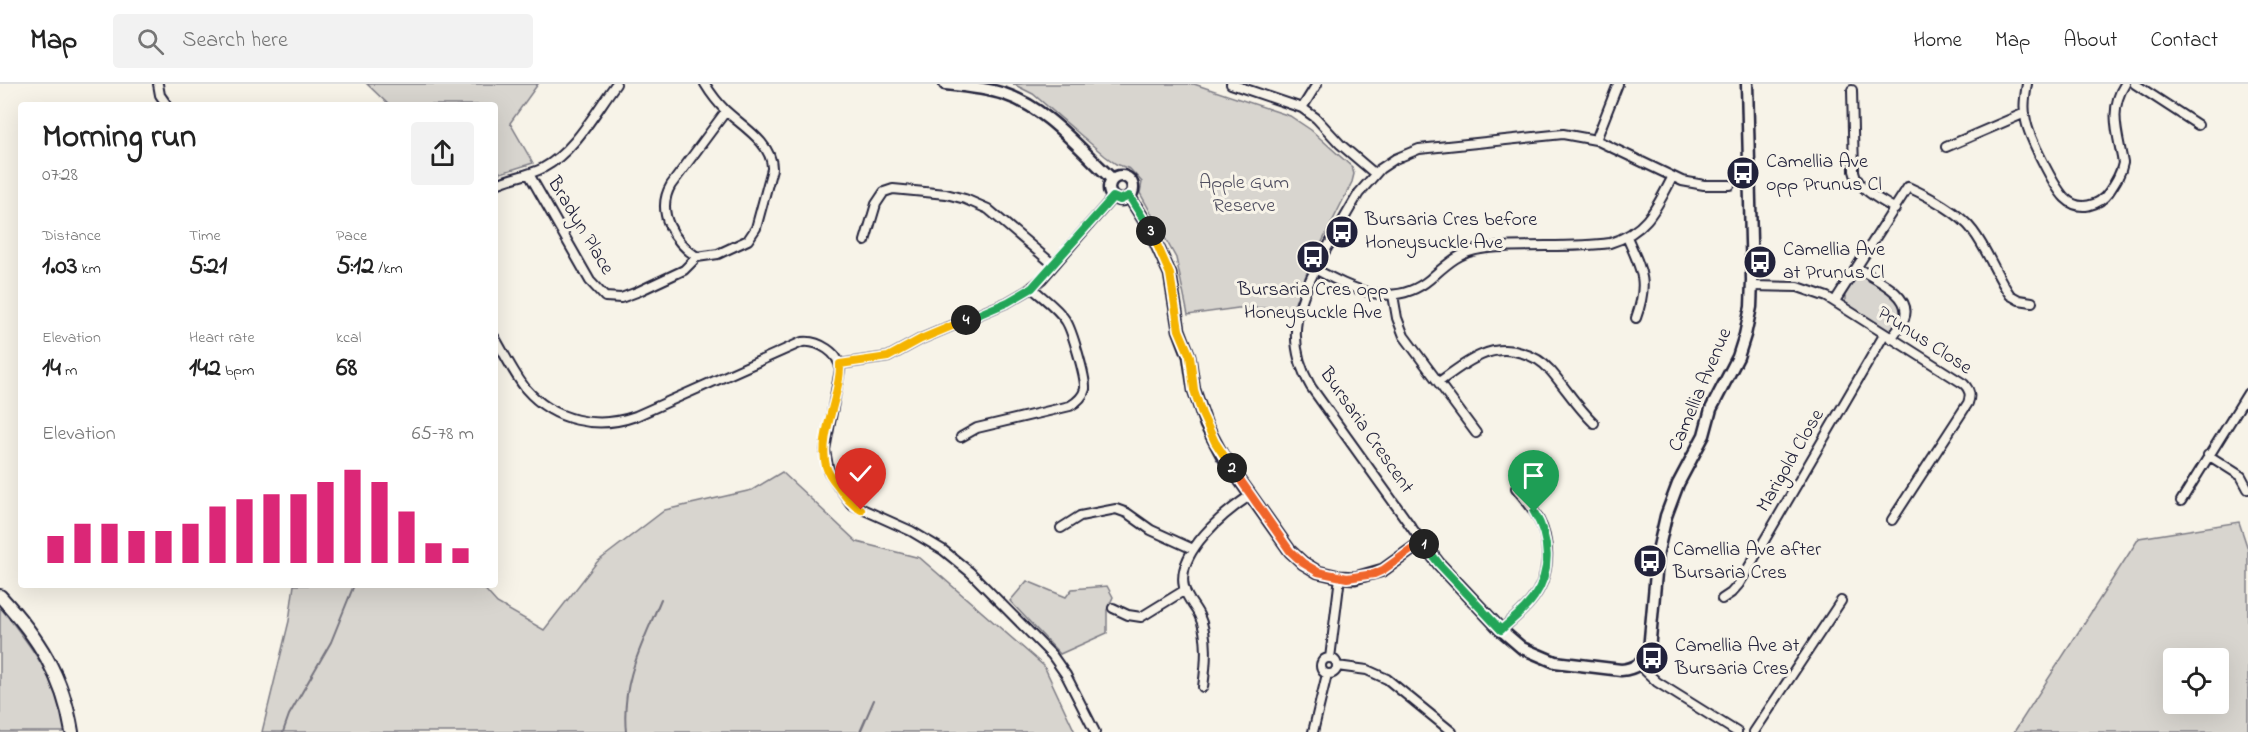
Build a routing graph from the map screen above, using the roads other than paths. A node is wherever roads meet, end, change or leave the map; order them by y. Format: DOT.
graph roads {
  1 [pos="158,84"];
  2 [pos="616,84"];
  3 [pos="705,84"];
  4 [pos="945,84"];
  5 [pos="1231,84"];
  6 [pos="1317,84"];
  7 [pos="1618,84"];
  8 [pos="1747,84"];
  9 [pos="2028,84"];
  10 [pos="2125,84"];
  11 [pos="2135,84"];
  12 [pos="1852,90"];
  13 [pos="165,102"];
  14 [pos="1302,108"];
  15 [pos="726,111"];
  16 [pos="2025,113"];
  17 [pos="2198,125"];
  18 [pos="1596,140"];
  19 [pos="1946,147"];
  20 [pos="1374,173"];
  21 [pos="529,174"];
  22 [pos="1672,178"];
  23 [pos="1112,179"];
  24 [pos="498,184"];
  25 [pos="1730,185"];
  26 [pos="1129,196"];
  27 [pos="1113,197"];
  28 [pos="1895,208"];
  29 [pos="1627,237"];
  30 [pos="865,240"];
  31 [pos="697,257"];
  32 [pos="1054,265"];
  33 [pos="1857,268"];
  34 [pos="1316,269"];
  35 [pos="1752,286"];
  36 [pos="1032,288"];
  37 [pos="1393,296"];
  38 [pos="1835,301"];
  39 [pos="2032,302"];
  40 [pos="1636,318"];
  41 [pos="1887,337"];
  42 [pos="498,343"];
  43 [pos="840,364"];
  44 [pos="1439,382"];
  45 [pos="2248,393"];
  46 [pos="1594,423"];
  47 [pos="1476,434"];
  48 [pos="961,437"];
  49 [pos="2208,455"];
  50 [pos="1516,488"];
  51 [pos="2248,489"];
  52 [pos="1251,495"];
  53 [pos="2181,501"];
  54 [pos="1893,520"];
  55 [pos="1061,528"];
  56 [pos="1422,542"];
  57 [pos="1193,549"];
  58 [pos="1340,577"];
  59 [pos="1185,590"];
  60 [pos="0,596"];
  61 [pos="1722,599"];
  62 [pos="1841,601"];
  63 [pos="1113,608"];
  64 [pos="1501,630"];
  65 [pos="1330,658"];
  66 [pos="1639,665"];
  67 [pos="1337,666"];
  68 [pos="1327,674"];
  69 [pos="1203,687"];
  70 [pos="72,732"];
  71 [pos="1095,732"];
  72 [pos="1313,732"];
  73 [pos="1452,732"];
  74 [pos="1737,732"];
  75 [pos="1754,732"];
  1 -- 13 [label="street"];
  2 -- 21 [label="street"];
  3 -- 15 [label="street"];
  4 -- 23 [label="street"];
  5 -- 14 [label="street"];
  6 -- 14 [label="street"];
  7 -- 18 [label="street"];
  8 -- 35 [label="street, Camellia Avenue"];
  9 -- 16 [label="street"];
  10 -- 16 [label="street"];
  11 -- 17 [label="street"];
  12 -- 28 [label="street"];
  14 -- 20 [label="street"];
  15 -- 31 [label="street"];
  15 -- 31 [label="street"];
  16 -- 19 [label="street"];
  18 -- 20 [label="street, Bursaria Crescent"];
  18 -- 22 [label="street, Bursaria Crescent"];
  20 -- 34 [label="street, Bursaria Crescent"];
  21 -- 24 [label="street"];
  21 -- 31 [label="street, Bradyn Place"];
  22 -- 25 [label="street, Bursaria Crescent"];
  22 -- 29 [label="street"];
  23 -- 26 [label="street"];
  23 -- 27 [label="street"];
  26 -- 27 [label="street"];
  26 -- 52 [label="street"];
  27 -- 32 [label="street"];
  28 -- 33 [label="street"];
  28 -- 39 [label="street"];
  29 -- 37 [label="street"];
  29 -- 40 [label="street"];
  30 -- 32 [label="street"];
  32 -- 36 [label="street"];
  33 -- 38 [label="street"];
  33 -- 41 [label="street, Marigold Close"];
  34 -- 37 [label="street"];
  34 -- 56 [label="street, Bursaria Crescent"];
  35 -- 38 [label="street, Prunus Close"];
  35 -- 66 [label="street, Camellia Avenue"];
  36 -- 43 [label="street"];
  36 -- 48 [label="street"];
  37 -- 44 [label="street"];
  38 -- 41 [label="street, Prunus Close"];
  41 -- 54 [label="street, Prunus Close"];
  41 -- 61 [label="street, Marigold Close"];
  42 -- 43 [label="street"];
  43 -- 71 [label="street"];
  44 -- 46 [label="street"];
  44 -- 47 [label="street"];
  45 -- 49 [label="street"];
  49 -- 51 [label="street"];
  49 -- 53 [label="street"];
  50 -- 64 [label="street"];
  52 -- 57 [label="street"];
  52 -- 58 [label="street"];
  55 -- 57 [label="street"];
  56 -- 58 [label="street"];
  56 -- 64 [label="street, Bursaria Crescent"];
  57 -- 59 [label="street"];
  58 -- 65 [label="street"];
  59 -- 63 [label="street"];
  59 -- 69 [label="street"];
  60 -- 70 [label="main road"];
  62 -- 75 [label="street"];
  64 -- 66 [label="street, Bursaria Crescent"];
  65 -- 67 [label="street"];
  65 -- 68 [label="street"];
  66 -- 74 [label="street"];
  67 -- 68 [label="street"];
  67 -- 73 [label="street"];
  68 -- 72 [label="street"];
}
